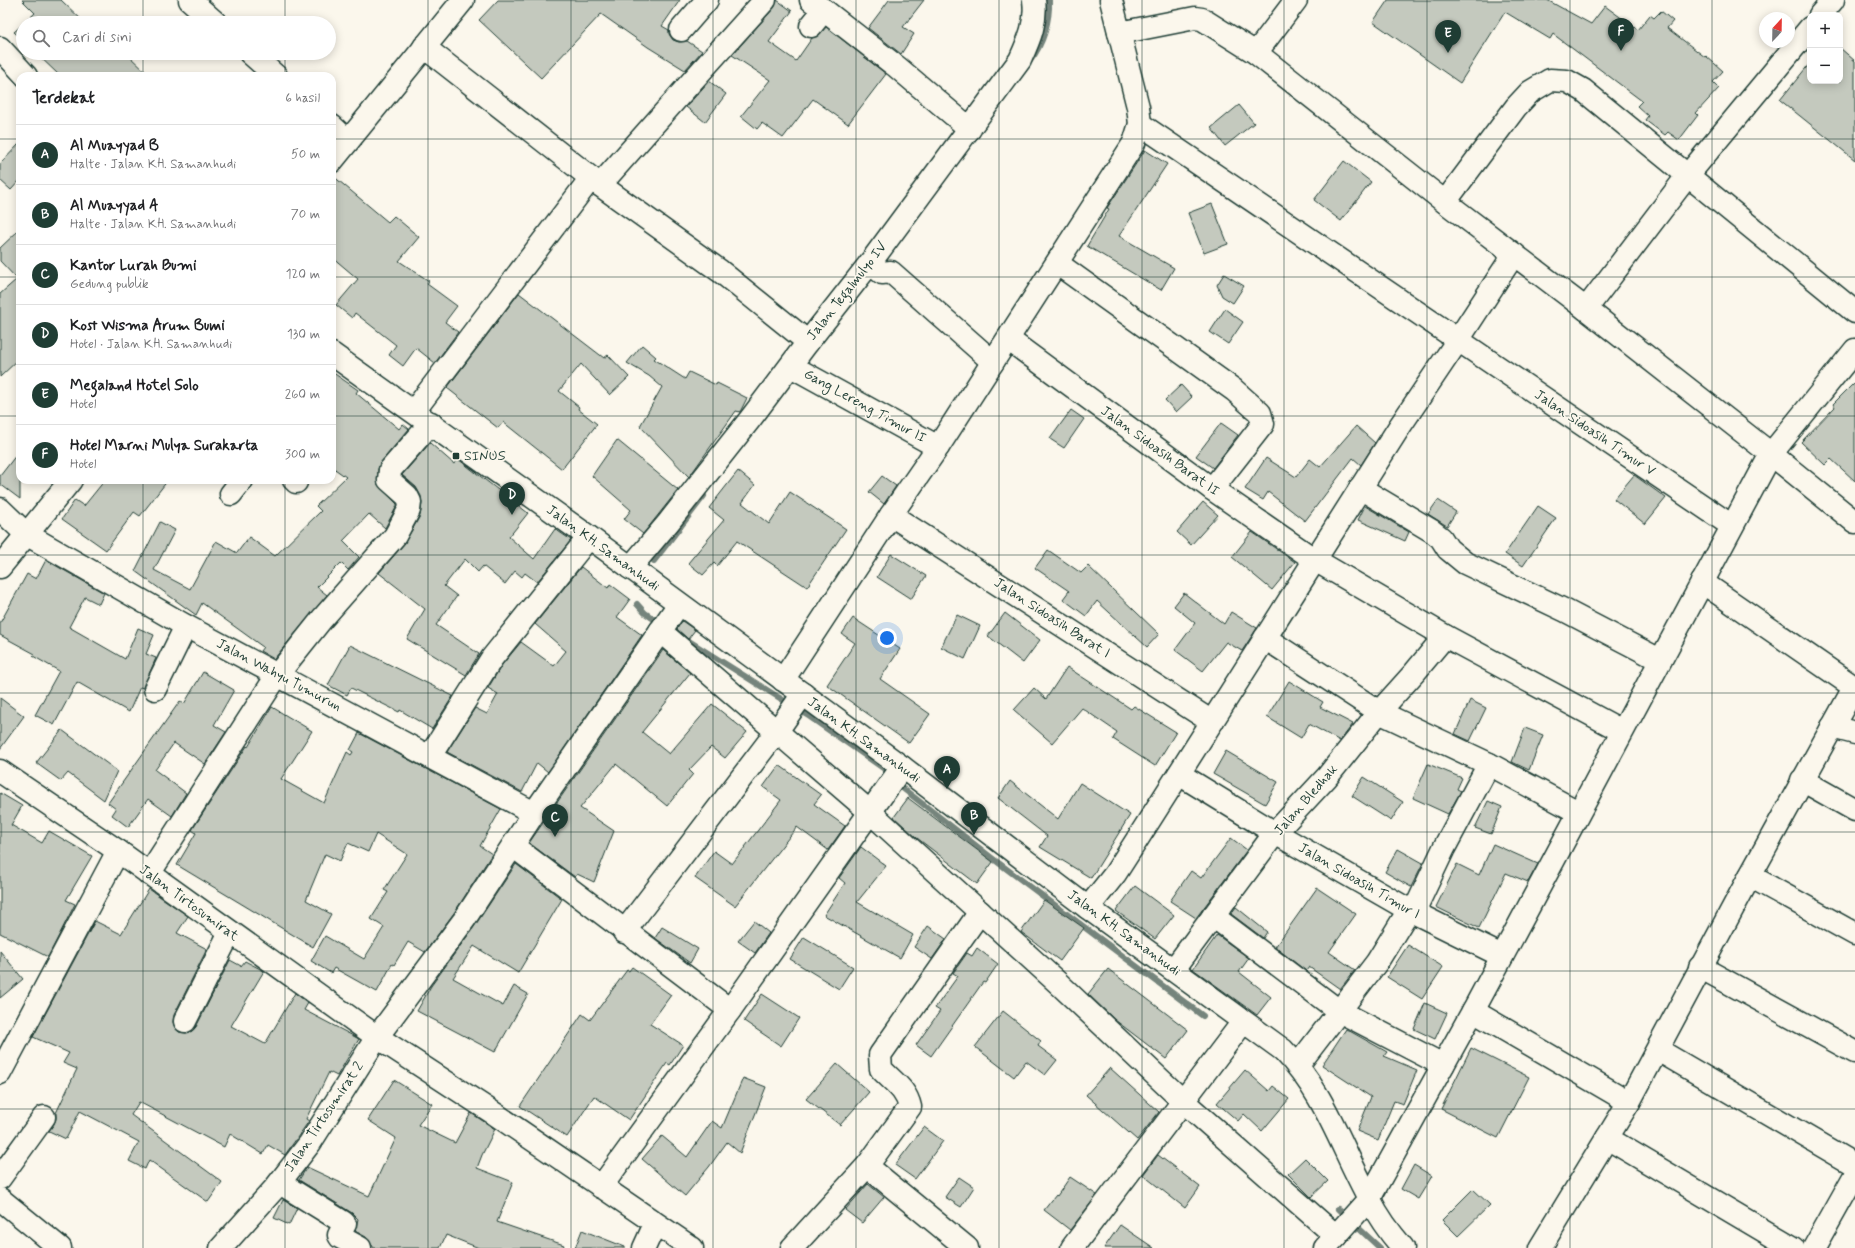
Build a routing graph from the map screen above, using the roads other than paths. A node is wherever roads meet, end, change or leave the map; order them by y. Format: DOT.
graph roads {
  1 [pos="190,0"];
  2 [pos="463,0"];
  3 [pos="706,0"];
  4 [pos="765,0"];
  5 [pos="1034,0"];
  6 [pos="1111,0"];
  7 [pos="1296,0"];
  8 [pos="1833,0"];
  9 [pos="815,12"];
  10 [pos="1823,12"];
  11 [pos="208,16"];
  12 [pos="681,30"];
  13 [pos="1807,32"];
  14 [pos="1118,33"];
  15 [pos="424,47"];
  16 [pos="0,48"];
  17 [pos="1256,53"];
  18 [pos="258,60"];
  19 [pos="22,72"];
  20 [pos="271,72"];
  21 [pos="1140,124"];
  22 [pos="970,129"];
  23 [pos="336,130"];
  24 [pos="348,141"];
  25 [pos="336,155"];
  26 [pos="1688,175"];
  27 [pos="596,182"];
  28 [pos="1445,202"];
  29 [pos="1514,254"];
  30 [pos="1058,264"];
  31 [pos="876,267"];
  32 [pos="1586,309"];
  33 [pos="1855,312"];
  34 [pos="1008,339"];
  35 [pos="1458,340"];
  36 [pos="808,342"];
  37 [pos="1855,350"];
  38 [pos="336,357"];
  39 [pos="993,362"];
  40 [pos="797,369"];
  41 [pos="422,417"];
  42 [pos="938,447"];
  43 [pos="1771,454"];
  44 [pos="68,484"];
  45 [pos="1360,488"];
  46 [pos="1212,489"];
  47 [pos="0,509"];
  48 [pos="891,515"];
  49 [pos="1855,522"];
  50 [pos="1732,526"];
  51 [pos="26,534"];
  52 [pos="589,537"];
  53 [pos="1315,560"];
  54 [pos="0,567"];
  55 [pos="630,568"];
  56 [pos="1702,582"];
  57 [pos="679,604"];
  58 [pos="186,626"];
  59 [pos="663,627"];
  60 [pos="1445,636"];
  61 [pos="1265,638"];
  62 [pos="1660,660"];
  63 [pos="278,674"];
  64 [pos="783,680"];
  65 [pos="1855,686"];
  66 [pos="155,689"];
  67 [pos="803,694"];
  68 [pos="1379,712"];
  69 [pos="1212,722"];
  70 [pos="1832,727"];
  71 [pos="777,731"];
  72 [pos="1622,731"];
  73 [pos="1855,733"];
  74 [pos="430,756"];
  75 [pos="1489,764"];
  76 [pos="0,771"];
  77 [pos="1179,774"];
  78 [pos="895,777"];
  79 [pos="1802,780"];
  80 [pos="1855,810"];
  81 [pos="870,812"];
  82 [pos="1578,812"];
  83 [pos="534,813"];
  84 [pos="1275,833"];
  85 [pos="513,846"];
  86 [pos="118,852"];
  87 [pos="149,874"];
  88 [pos="1750,876"];
  89 [pos="1088,908"];
  90 [pos="1409,910"];
  91 [pos="980,912"];
  92 [pos="1213,916"];
  93 [pos="230,932"];
  94 [pos="624,932"];
  95 [pos="1855,934"];
  96 [pos="1502,956"];
  97 [pos="1700,967"];
  98 [pos="1174,969"];
  99 [pos="730,1010"];
  100 [pos="1339,1011"];
  101 [pos="1473,1011"];
  102 [pos="185,1020"];
  103 [pos="1243,1022"];
  104 [pos="377,1037"];
  105 [pos="1658,1050"];
  106 [pos="1855,1052"];
  107 [pos="1298,1065"];
  108 [pos="1443,1065"];
  109 [pos="0,1073"];
  110 [pos="1184,1102"];
  111 [pos="1629,1102"];
  112 [pos="44,1117"];
  113 [pos="1607,1138"];
  114 [pos="1855,1165"];
  115 [pos="867,1166"];
  116 [pos="1855,1175"];
  117 [pos="0,1178"];
  118 [pos="280,1183"];
  119 [pos="601,1187"];
  120 [pos="0,1199"];
  121 [pos="656,1224"];
  122 [pos="1346,1224"];
  123 [pos="60,1248"];
  124 [pos="221,1248"];
  125 [pos="360,1248"];
  126 [pos="644,1248"];
  127 [pos="692,1248"];
  128 [pos="792,1248"];
  129 [pos="967,1248"];
  130 [pos="1072,1248"];
  131 [pos="1403,1248"];
  132 [pos="1540,1248"];
  133 [pos="1793,1248"];
  134 [pos="1814,1248"];
  1 -- 11 [label="street"];
  2 -- 15 [label="street"];
  3 -- 12 [label="street"];
  4 -- 27 [label="street"];
  5 -- 22 [label="street, Jalan Tegalmulyo IV"];
  6 -- 14 [label="street"];
  7 -- 17 [label="street"];
  8 -- 10 [label="street"];
  9 -- 22 [label="street"];
  13 -- 26 [label="street"];
  14 -- 17 [label="street"];
  14 -- 21 [label="street"];
  15 -- 24 [label="street"];
  15 -- 27 [label="street"];
  16 -- 19 [label="street"];
  17 -- 28 [label="street"];
  18 -- 20 [label="street"];
  21 -- 30 [label="street"];
  21 -- 35 [label="street, Jalan Sidoasih Timur V"];
  22 -- 31 [label="street, Jalan Tegalmulyo IV"];
  23 -- 24 [label="street"];
  24 -- 25 [label="street"];
  26 -- 28 [label="street"];
  26 -- 32 [label="street"];
  26 -- 33 [label="street"];
  27 -- 36 [label="street"];
  27 -- 41 [label="street"];
  28 -- 29 [label="street"];
  29 -- 32 [label="street"];
  29 -- 35 [label="street"];
  30 -- 34 [label="street"];
  30 -- 46 [label="street"];
  31 -- 36 [label="street, Jalan Tegalmulyo IV"];
  31 -- 39 [label="street"];
  32 -- 43 [label="street"];
  34 -- 39 [label="street"];
  34 -- 46 [label="street, Jalan Sidoasih Barat II"];
  35 -- 45 [label="street"];
  35 -- 50 [label="street, Jalan Sidoasih Timur V"];
  36 -- 40 [label="street, Jalan Tegalmulyo IV"];
  37 -- 43 [label="street"];
  38 -- 41 [label="street, Jalan KH. Samanhudi"];
  39 -- 42 [label="street"];
  40 -- 42 [label="street, Gang Lereng Timur II"];
  40 -- 55 [label="street, Jalan Tegalmulyo IV"];
  41 -- 52 [label="street, Jalan KH. Samanhudi"];
  41 -- 63 [label="street"];
  42 -- 48 [label="street"];
  43 -- 49 [label="street"];
  43 -- 50 [label="street"];
  44 -- 51 [label="street"];
  45 -- 53 [label="street"];
  45 -- 62 [label="street"];
  46 -- 53 [label="street, Jalan Sidoasih Barat II"];
  47 -- 51 [label="street, Jalan Wahyu Tumurun"];
  48 -- 64 [label="street"];
  48 -- 69 [label="street, Jalan Sidoasih Barat I"];
  50 -- 56 [label="street"];
  51 -- 54 [label="street"];
  51 -- 58 [label="street, Jalan Wahyu Tumurun"];
  52 -- 55 [label="street, Jalan KH. Samanhudi"];
  52 -- 74 [label="street"];
  53 -- 60 [label="street, Jalan Sidoasih Barat II"];
  53 -- 61 [label="street"];
  55 -- 57 [label="street, Jalan KH. Samanhudi"];
  56 -- 62 [label="street"];
  56 -- 65 [label="street"];
  57 -- 59 [label="street, Jalan Tirtosumirat 2"];
  57 -- 64 [label="street, Jalan KH. Samanhudi"];
  58 -- 63 [label="street, Jalan Wahyu Tumurun"];
  58 -- 66 [label="street"];
  59 -- 71 [label="street"];
  59 -- 83 [label="street, Jalan Tirtosumirat 2"];
  60 -- 68 [label="street, Jalan Bledhak"];
  60 -- 72 [label="street, Jalan Sidoasih Barat II"];
  61 -- 68 [label="street"];
  61 -- 69 [label="street"];
  62 -- 72 [label="street"];
  63 -- 74 [label="street, Jalan Wahyu Tumurun"];
  63 -- 87 [label="street"];
  64 -- 67 [label="street, Jalan KH. Samanhudi"];
  65 -- 70 [label="street"];
  67 -- 71 [label="street"];
  67 -- 78 [label="street, Jalan KH. Samanhudi"];
  68 -- 75 [label="street"];
  68 -- 84 [label="street, Jalan Bledhak"];
  69 -- 77 [label="street"];
  70 -- 73 [label="street"];
  70 -- 79 [label="street"];
  71 -- 81 [label="street"];
  71 -- 94 [label="street"];
  72 -- 82 [label="street"];
  74 -- 83 [label="street, Jalan Wahyu Tumurun"];
  75 -- 82 [label="street"];
  75 -- 90 [label="street"];
  76 -- 86 [label="street, Jalan Tirtosumirat"];
  77 -- 84 [label="street, Jalan Sidoasih Timur I"];
  77 -- 89 [label="street"];
  78 -- 81 [label="street"];
  78 -- 89 [label="street, Jalan KH. Samanhudi"];
  79 -- 80 [label="street"];
  79 -- 88 [label="street"];
  81 -- 91 [label="street"];
  81 -- 99 [label="street"];
  82 -- 96 [label="street"];
  83 -- 85 [label="street, Jalan Tirtosumirat 2"];
  84 -- 90 [label="street, Jalan Sidoasih Timur I"];
  84 -- 92 [label="street, Jalan Bledhak"];
  85 -- 94 [label="street"];
  85 -- 104 [label="street, Jalan Tirtosumirat 2"];
  86 -- 87 [label="street, Jalan Tirtosumirat"];
  86 -- 109 [label="street"];
  87 -- 93 [label="street, Jalan Tirtosumirat"];
  88 -- 95 [label="street"];
  88 -- 97 [label="street"];
  89 -- 98 [label="street, Jalan KH. Samanhudi"];
  90 -- 96 [label="street, Jalan Sidoasih Timur I"];
  90 -- 100 [label="street"];
  91 -- 110 [label="street"];
  91 -- 115 [label="street"];
  92 -- 98 [label="street, Jalan Bledhak"];
  92 -- 100 [label="street"];
  93 -- 102 [label="street"];
  93 -- 104 [label="street, Jalan Tirtosumirat"];
  94 -- 99 [label="street"];
  96 -- 101 [label="street"];
  97 -- 105 [label="street"];
  97 -- 106 [label="street"];
  98 -- 103 [label="street, Jalan KH. Samanhudi"];
  99 -- 119 [label="street"];
  100 -- 107 [label="street"];
  100 -- 108 [label="street"];
  101 -- 108 [label="street"];
  101 -- 111 [label="street"];
  103 -- 107 [label="street, Jalan KH. Samanhudi"];
  103 -- 110 [label="street"];
  104 -- 118 [label="street, Jalan Tirtosumirat 2"];
  104 -- 119 [label="street, Jalan Tirtosumirat"];
  105 -- 111 [label="street"];
  105 -- 114 [label="street"];
  107 -- 122 [label="street, Jalan KH. Samanhudi"];
  108 -- 122 [label="street"];
  110 -- 122 [label="street"];
  110 -- 130 [label="street"];
  111 -- 113 [label="street"];
  112 -- 117 [label="street"];
  113 -- 132 [label="street"];
  113 -- 133 [label="street"];
  115 -- 128 [label="street"];
  115 -- 129 [label="street"];
  116 -- 134 [label="street"];
  118 -- 124 [label="street, Jalan Tirtosumirat 2"];
  118 -- 125 [label="street"];
  119 -- 121 [label="street, Jalan Tirtosumirat"];
  120 -- 123 [label="street"];
  121 -- 126 [label="street"];
  121 -- 127 [label="street, Jalan Tirtosumirat"];
  122 -- 131 [label="street, Jalan KH. Samanhudi"];
}
